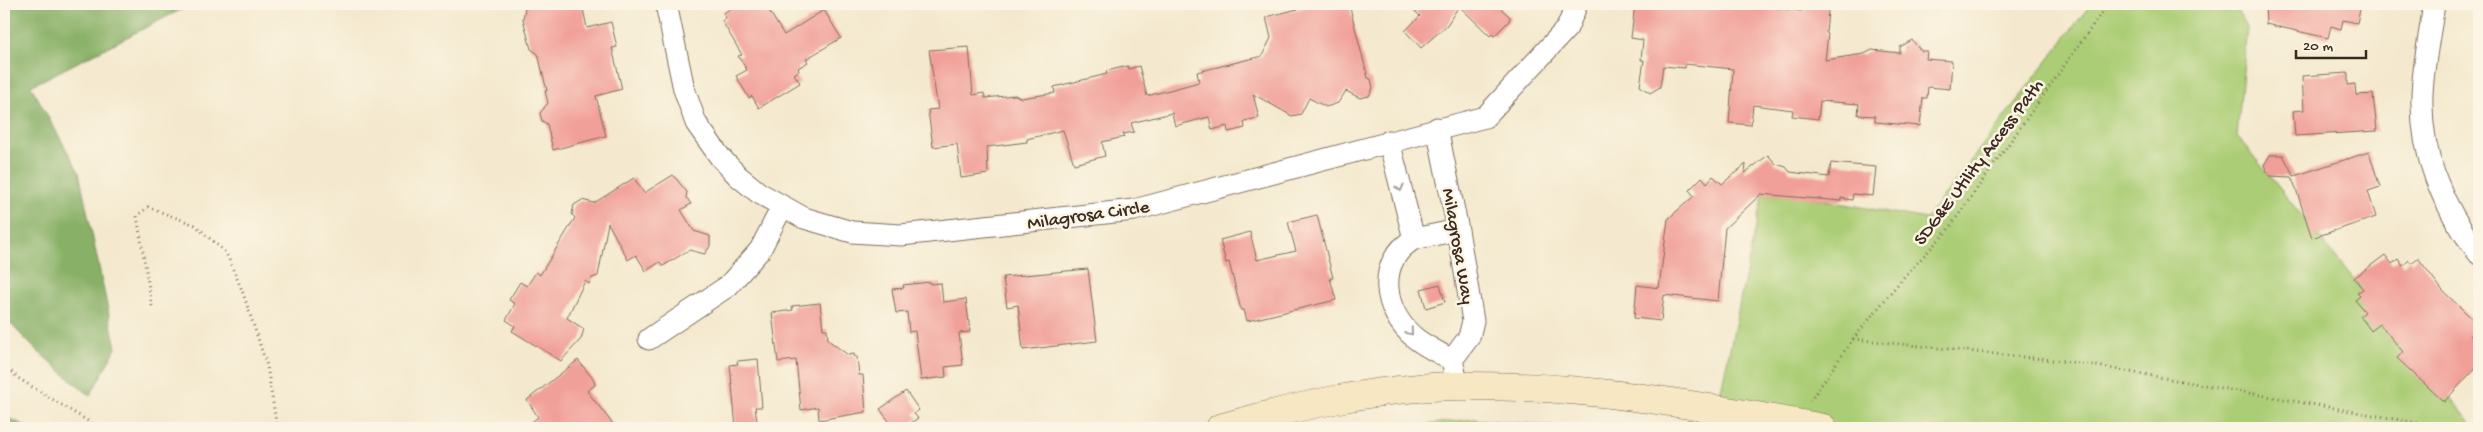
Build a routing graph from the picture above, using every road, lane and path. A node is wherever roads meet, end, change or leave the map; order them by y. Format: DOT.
graph roads {
  1 [pos="666,4"];
  2 [pos="1577,4"];
  3 [pos="2108,4"];
  4 [pos="2434,4"];
  5 [pos="1437,128"];
  6 [pos="1389,141"];
  7 [pos="782,207"];
  8 [pos="1458,230"];
  9 [pos="1414,239"];
  10 [pos="2479,254"];
  11 [pos="152,306"];
  12 [pos="1853,339"];
  13 [pos="649,340"];
  14 [pos="4,365"];
  15 [pos="1455,373"];
  16 [pos="1795,423"];
  17 [pos="99,428"];
  18 [pos="277,428"];
  19 [pos="1220,428"];
  20 [pos="1824,428"];
  21 [pos="2425,428"];
  1 -- 7 [label="street, Milagrosa Circle"];
  2 -- 5 [label="street, Milagrosa Circle"];
  3 -- 12 [label="path, SDG&E Utility Access Path"];
  4 -- 10 [label="street"];
  5 -- 6 [label="street, Milagrosa Circle"];
  5 -- 8 [label="street, Milagrosa Way"];
  6 -- 7 [label="street, Milagrosa Circle"];
  6 -- 9 [label="street, one-way"];
  7 -- 13 [label="street"];
  8 -- 9 [label="street"];
  8 -- 15 [label="street, Milagrosa Way"];
  9 -- 15 [label="street, one-way"];
  11 -- 18 [label="path"];
  12 -- 16 [label="path, SDG&E Utility Access Path"];
  12 -- 21 [label="path"];
  14 -- 17 [label="path"];
  15 -- 16 [label="street"];
  15 -- 19 [label="street"];
  16 -- 20 [label="street"];
}
